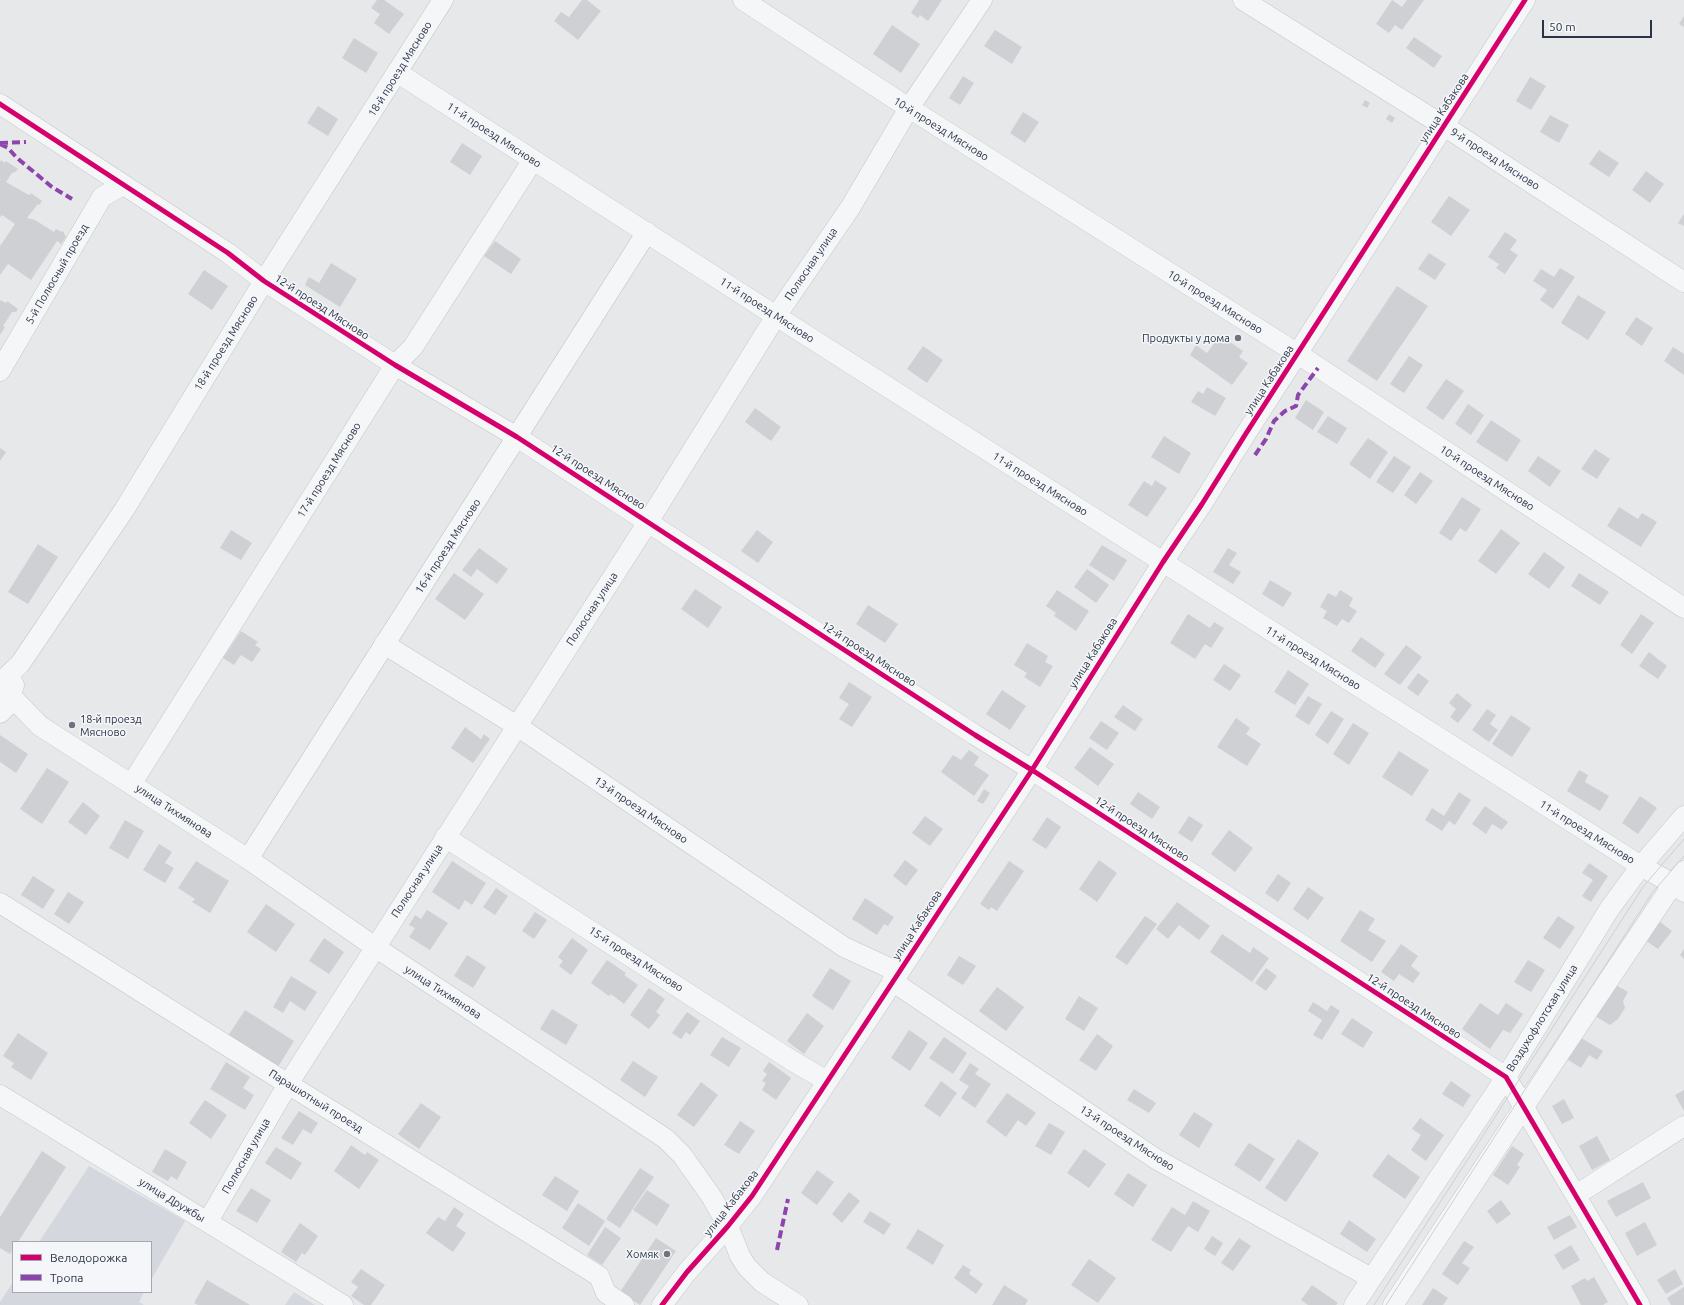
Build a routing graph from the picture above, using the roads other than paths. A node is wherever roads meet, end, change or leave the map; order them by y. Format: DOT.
graph roads {
  1 [pos="443,0"];
  2 [pos="743,0"];
  3 [pos="982,0"];
  4 [pos="1243,0"];
  5 [pos="1525,0"];
  6 [pos="398,73"];
  7 [pos="0,104"];
  8 [pos="909,108"];
  9 [pos="1444,126"];
  10 [pos="533,160"];
  11 [pos="123,185"];
  12 [pos="647,232"];
  13 [pos="264,281"];
  14 [pos="1684,282"];
  15 [pos="776,316"];
  16 [pos="1298,354"];
  17 [pos="395,365"];
  18 [pos="0,371"];
  19 [pos="517,437"];
  20 [pos="648,522"];
  21 [pos="1163,562"];
  22 [pos="1684,608"];
  23 [pos="384,644"];
  24 [pos="4,690"];
  25 [pos="0,714"];
  26 [pos="40,726"];
  27 [pos="516,726"];
  28 [pos="1032,770"];
  29 [pos="132,783"];
  30 [pos="1684,816"];
  31 [pos="446,836"];
  32 [pos="248,859"];
  33 [pos="1641,866"];
  34 [pos="1680,882"];
  35 [pos="0,903"];
  36 [pos="375,947"];
  37 [pos="895,977"];
  38 [pos="1506,1077"];
  39 [pos="827,1081"];
  40 [pos="288,1084"];
  41 [pos="0,1095"];
  42 [pos="1524,1108"];
  43 [pos="1684,1126"];
  44 [pos="1576,1195"];
  45 [pos="208,1221"];
  46 [pos="728,1226"];
  47 [pos="1371,1278"];
  48 [pos="343,1305"];
  49 [pos="624,1305"];
  50 [pos="662,1305"];
  51 [pos="798,1305"];
  52 [pos="1354,1305"];
  53 [pos="1393,1305"];
  54 [pos="1640,1305"];
  1 -- 6 [label="street, 18-й проезд Мясново"];
  2 -- 8 [label="street, 10-й проезд Мясново"];
  3 -- 8 [label="street, Полюсная улица"];
  4 -- 9 [label="street, 9-й проезд Мясново"];
  5 -- 9 [label="street, улица Кабакова"];
  6 -- 10 [label="street, 11-й проезд Мясново"];
  6 -- 13 [label="street, 18-й проезд Мясново"];
  7 -- 11 [label="street, 12-й проезд Мясново"];
  8 -- 15 [label="street, Полюсная улица"];
  8 -- 16 [label="street, 10-й проезд Мясново"];
  9 -- 14 [label="street, 9-й проезд Мясново"];
  9 -- 16 [label="street, улица Кабакова"];
  10 -- 12 [label="street, 11-й проезд Мясново"];
  10 -- 17 [label="street, 17-й проезд Мясново"];
  11 -- 13 [label="street, 12-й проезд Мясново"];
  11 -- 18 [label="street, 5-й Полюсный проезд"];
  12 -- 15 [label="street, 11-й проезд Мясново"];
  12 -- 19 [label="street, 16-й проезд Мясново"];
  13 -- 17 [label="street, 12-й проезд Мясново"];
  13 -- 24 [label="street, 18-й проезд Мясново"];
  15 -- 20 [label="street, Полюсная улица"];
  15 -- 21 [label="street, 11-й проезд Мясново"];
  16 -- 21 [label="street, улица Кабакова"];
  16 -- 22 [label="street, 10-й проезд Мясново"];
  17 -- 19 [label="street, 12-й проезд Мясново"];
  17 -- 29 [label="street, 17-й проезд Мясново"];
  19 -- 20 [label="street, 12-й проезд Мясново"];
  19 -- 23 [label="street, 16-й проезд Мясново"];
  20 -- 27 [label="street, Полюсная улица"];
  20 -- 28 [label="street, 12-й проезд Мясново"];
  21 -- 28 [label="street, улица Кабакова"];
  21 -- 33 [label="street, 11-й проезд Мясново"];
  23 -- 27 [label="street, 13-й проезд Мясново"];
  23 -- 32 [label="street, 16-й проезд Мясново"];
  24 -- 25 [label="street, 18-й проезд Мясново"];
  24 -- 26 [label="street, улица Тихмянова"];
  25 -- 26 [label="street, улица Тихмянова"];
  26 -- 29 [label="street, улица Тихмянова"];
  27 -- 31 [label="street, Полюсная улица"];
  27 -- 37 [label="street, 13-й проезд Мясново"];
  28 -- 37 [label="street, улица Кабакова"];
  28 -- 38 [label="street, 12-й проезд Мясново"];
  29 -- 32 [label="street, улица Тихмянова"];
  30 -- 33 [label="street, Воздухофлотская улица"];
  31 -- 36 [label="street, Полюсная улица"];
  31 -- 39 [label="street, 15-й проезд Мясново"];
  32 -- 36 [label="street, улица Тихмянова"];
  33 -- 34 [label="street, 11-й проезд Мясново"];
  33 -- 38 [label="street, Воздухофлотская улица"];
  34 -- 42 [label="street"];
  35 -- 40 [label="street, Парашютный проезд"];
  36 -- 40 [label="street, Полюсная улица"];
  36 -- 46 [label="street, улица Тихмянова"];
  37 -- 39 [label="street, улица Кабакова"];
  37 -- 47 [label="street, 13-й проезд Мясново"];
  38 -- 42 [label="street, 12-й проезд Мясново"];
  38 -- 47 [label="street, Воздухофлотская улица"];
  39 -- 46 [label="street, улица Кабакова"];
  40 -- 45 [label="street, Полюсная улица"];
  40 -- 49 [label="street, Парашютный проезд"];
  41 -- 45 [label="street, улица Дружбы"];
  42 -- 44 [label="street, 12-й проезд Мясново"];
  42 -- 53 [label="street"];
  43 -- 44 [label="street"];
  44 -- 54 [label="street, 12-й проезд Мясново"];
  45 -- 48 [label="street, улица Дружбы"];
  46 -- 50 [label="street, улица Кабакова"];
  46 -- 51 [label="street, улица Тихмянова"];
  47 -- 52 [label="street, Воздухофлотская улица"];
}
